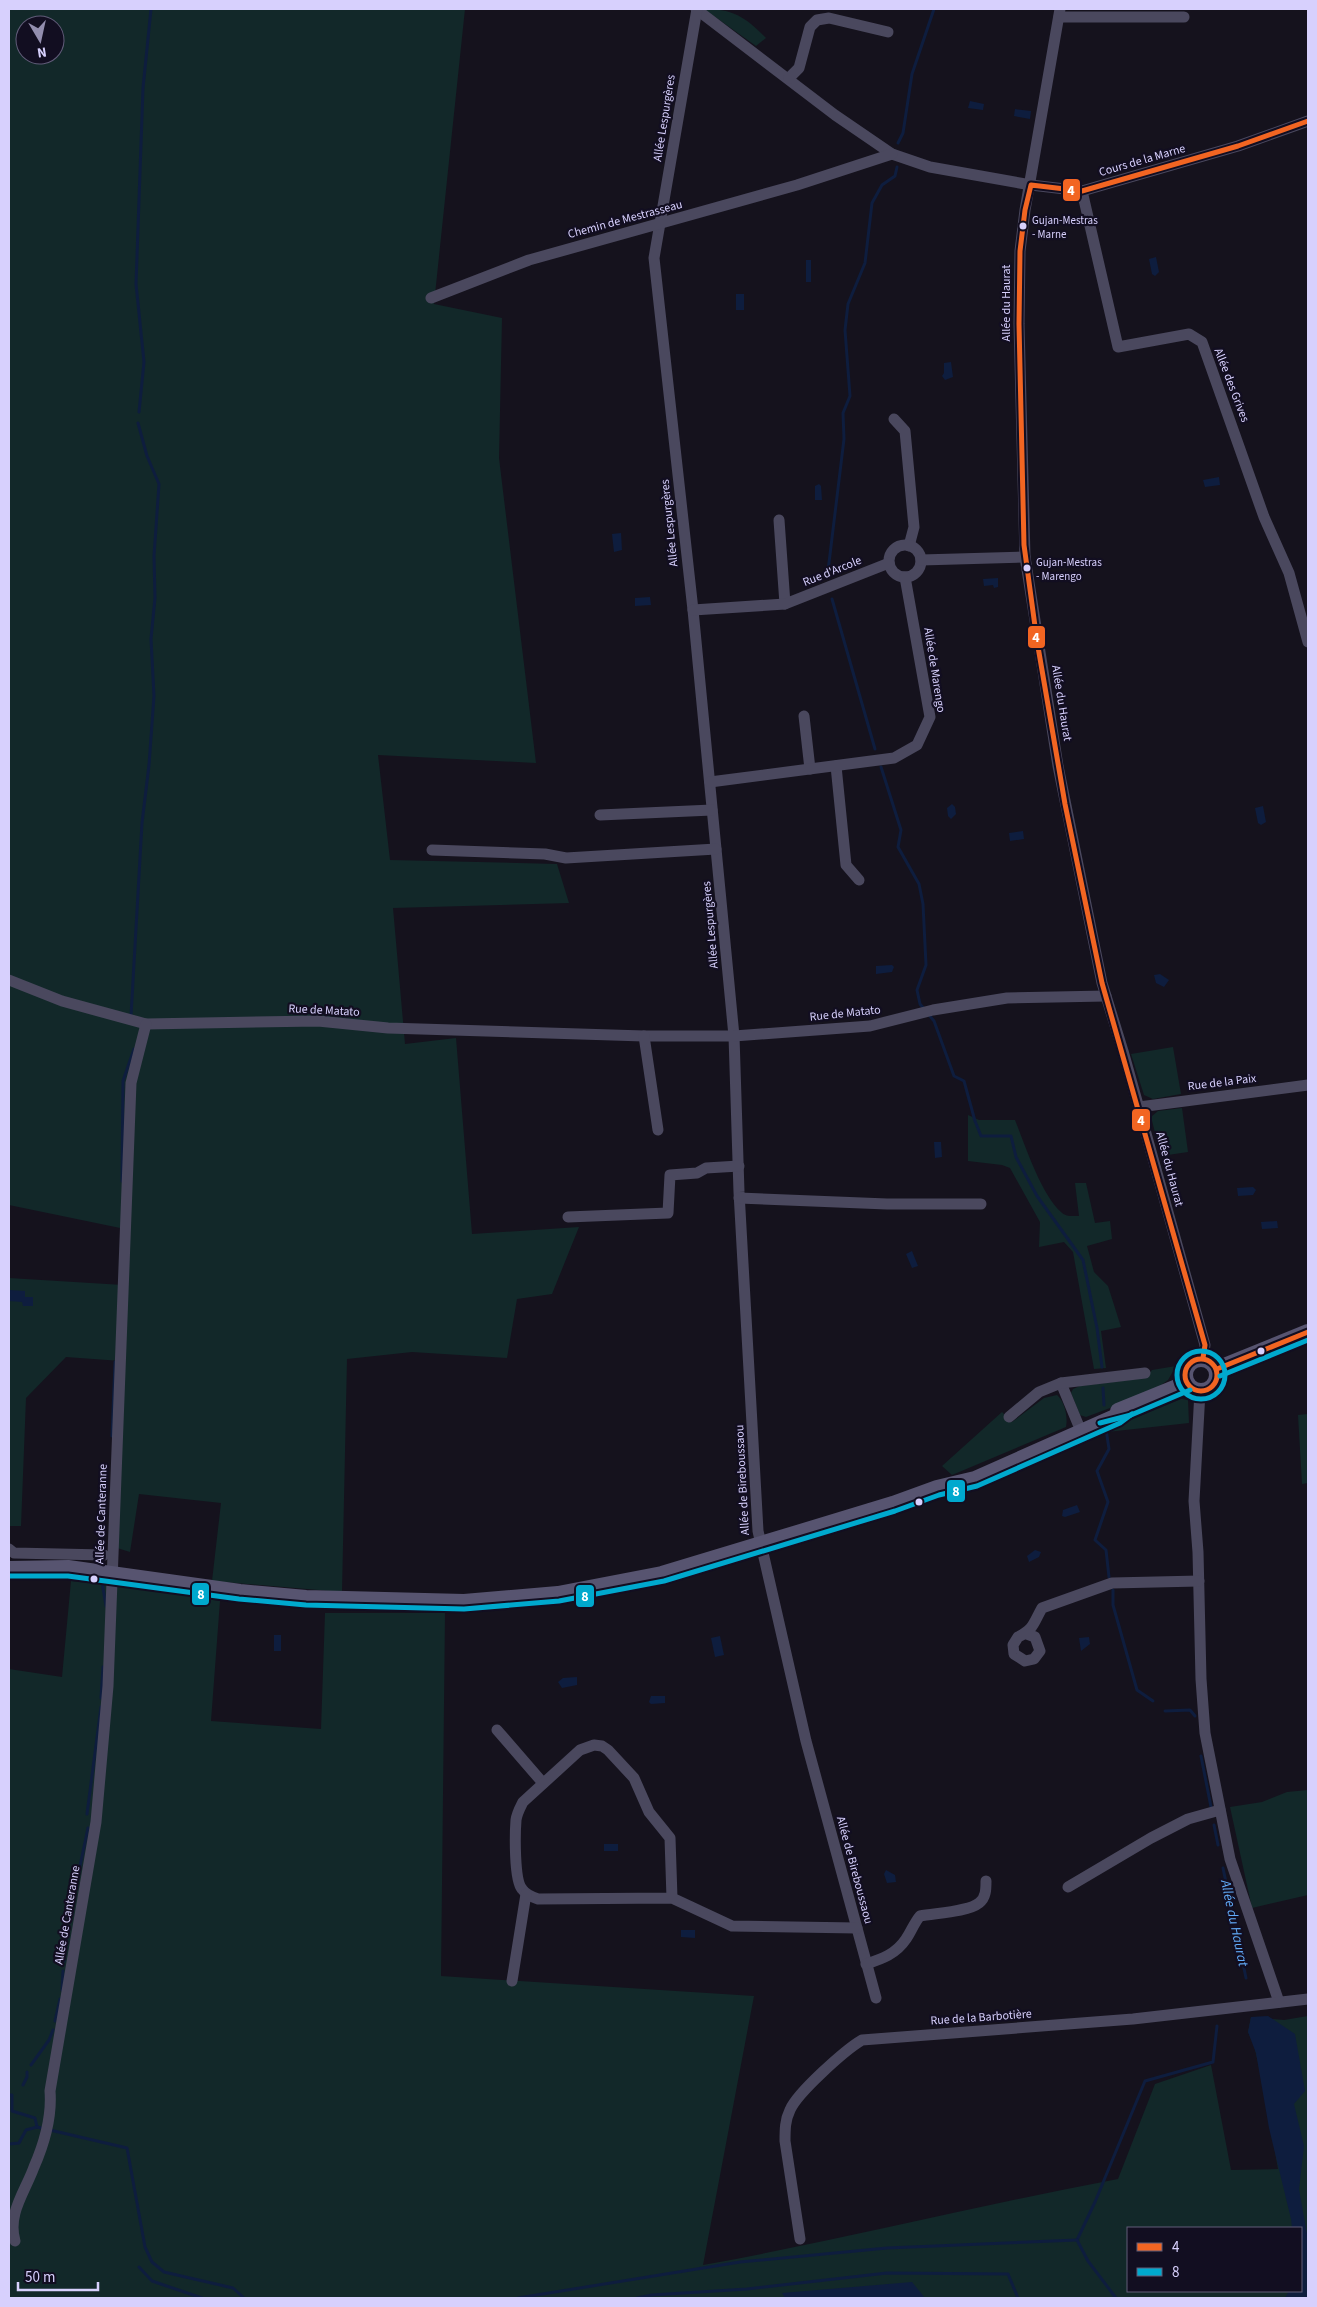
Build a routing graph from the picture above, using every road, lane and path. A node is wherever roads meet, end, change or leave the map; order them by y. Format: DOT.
graph roads {
  1 [pos="696,9"];
  2 [pos="1060,13"];
  3 [pos="1184,17"];
  4 [pos="888,32"];
  5 [pos="789,78"];
  6 [pos="1308,121"];
  7 [pos="892,154"];
  8 [pos="1030,185"];
  9 [pos="1082,191"];
  10 [pos="660,225"];
  11 [pos="431,298"];
  12 [pos="894,419"];
  13 [pos="779,520"];
  14 [pos="909,546"];
  15 [pos="1025,557"];
  16 [pos="921,560"];
  17 [pos="889,563"];
  18 [pos="905,577"];
  19 [pos="785,604"];
  20 [pos="693,610"];
  21 [pos="1305,618"];
  22 [pos="1308,642"];
  23 [pos="804,716"];
  24 [pos="836,766"];
  25 [pos="810,769"];
  26 [pos="710,782"];
  27 [pos="712,810"];
  28 [pos="600,815"];
  29 [pos="432,850"];
  30 [pos="716,850"];
  31 [pos="859,880"];
  32 [pos="9,980"];
  33 [pos="1106,996"];
  34 [pos="146,1024"];
  35 [pos="644,1036"];
  36 [pos="734,1036"];
  37 [pos="1308,1085"];
  38 [pos="1139,1107"];
  39 [pos="658,1130"];
  40 [pos="739,1166"];
  41 [pos="739,1198"];
  42 [pos="981,1204"];
  43 [pos="568,1218"];
  44 [pos="1308,1332"];
  45 [pos="1203,1358"];
  46 [pos="1217,1369"];
  47 [pos="1145,1373"];
  48 [pos="1061,1383"];
  49 [pos="1194,1387"];
  50 [pos="1009,1417"];
  51 [pos="1080,1428"];
  52 [pos="760,1545"];
  53 [pos="104,1554"];
  54 [pos="12,1560"];
  55 [pos="114,1574"];
  56 [pos="1200,1581"];
  57 [pos="1026,1634"];
  58 [pos="497,1730"];
  59 [pos="543,1783"];
  60 [pos="1220,1810"];
  61 [pos="986,1881"];
  62 [pos="1068,1887"];
  63 [pos="526,1894"];
  64 [pos="672,1898"];
  65 [pos="857,1928"];
  66 [pos="866,1964"];
  67 [pos="512,1981"];
  68 [pos="876,1998"];
  69 [pos="1308,1999"];
  70 [pos="1279,2002"];
  71 [pos="800,2239"];
  72 [pos="15,2241"];
  1 -- 5 [label="street, Cours de la Marne"];
  1 -- 10 [label="street, Allée Lespurgères"];
  2 -- 3 [label="street"];
  2 -- 8 [label="street, Allée du Haurat"];
  4 -- 5 [label="street"];
  5 -- 7 [label="street, Cours de la Marne"];
  6 -- 9 [label="street, Cours de la Marne"];
  7 -- 8 [label="street, Cours de la Marne"];
  7 -- 10 [label="street, Chemin de Mestrasseau"];
  8 -- 9 [label="street, Cours de la Marne"];
  8 -- 15 [label="street, Allée du Haurat"];
  9 -- 21 [label="street, Allée des Grives"];
  10 -- 11 [label="street, Chemin de Mestrasseau"];
  10 -- 20 [label="street, Allée Lespurgères"];
  12 -- 14 [label="street"];
  13 -- 19 [label="street, Rue d'Arcole"];
  14 -- 16 [label="street"];
  14 -- 17 [label="street"];
  15 -- 16 [label="street"];
  15 -- 33 [label="street, Allée du Haurat"];
  16 -- 18 [label="street"];
  17 -- 18 [label="street"];
  17 -- 19 [label="street, Rue d'Arcole"];
  18 -- 24 [label="street, Allée de Marengo"];
  19 -- 20 [label="street, Rue d'Arcole"];
  20 -- 26 [label="street, Allée Lespurgères"];
  21 -- 22 [label="street, Allée des Grives"];
  23 -- 25 [label="street"];
  24 -- 25 [label="street, Allée de Marengo"];
  24 -- 31 [label="street"];
  25 -- 26 [label="street, Allée de Marengo"];
  26 -- 27 [label="street, Allée Lespurgères"];
  27 -- 28 [label="street"];
  27 -- 30 [label="street, Allée Lespurgères"];
  29 -- 30 [label="street"];
  30 -- 36 [label="street, Allée Lespurgères"];
  32 -- 34 [label="street, Rue de Matato"];
  33 -- 36 [label="street, Rue de Matato"];
  33 -- 38 [label="street, Allée du Haurat"];
  34 -- 35 [label="street, Rue de Matato"];
  34 -- 55 [label="street, Allée de Canteranne"];
  35 -- 36 [label="street, Rue de Matato"];
  35 -- 39 [label="street"];
  36 -- 40 [label="street, Allée de Bireboussaou"];
  37 -- 38 [label="street, Rue de la Paix"];
  38 -- 45 [label="street, Allée du Haurat"];
  40 -- 41 [label="street, Allée de Bireboussaou"];
  40 -- 43 [label="street"];
  41 -- 42 [label="street"];
  41 -- 52 [label="street, Allée de Bireboussaou"];
  44 -- 46 [label="main road"];
  45 -- 46 [label="main road"];
  45 -- 49 [label="main road"];
  46 -- 49 [label="main road"];
  47 -- 48 [label="street"];
  48 -- 50 [label="street"];
  48 -- 51 [label="street"];
  49 -- 51 [label="main road"];
  49 -- 56 [label="street"];
  51 -- 52 [label="main road"];
  52 -- 55 [label="main road"];
  52 -- 65 [label="street, Allée de Bireboussaou"];
  53 -- 54 [label="street"];
  54 -- 55 [label="main road"];
  55 -- 72 [label="street, Allée de Canteranne"];
  56 -- 57 [label="street"];
  56 -- 60 [label="street"];
  58 -- 59 [label="street"];
  59 -- 63 [label="street"];
  59 -- 64 [label="street"];
  60 -- 62 [label="street"];
  60 -- 70 [label="street"];
  61 -- 66 [label="street"];
  63 -- 64 [label="street"];
  63 -- 67 [label="street"];
  64 -- 65 [label="street"];
  65 -- 66 [label="street, Allée de Bireboussaou"];
  66 -- 68 [label="street, Allée de Bireboussaou"];
  69 -- 70 [label="street, Rue de la Barbotière"];
  70 -- 71 [label="street, Rue de la Barbotière"];
}
